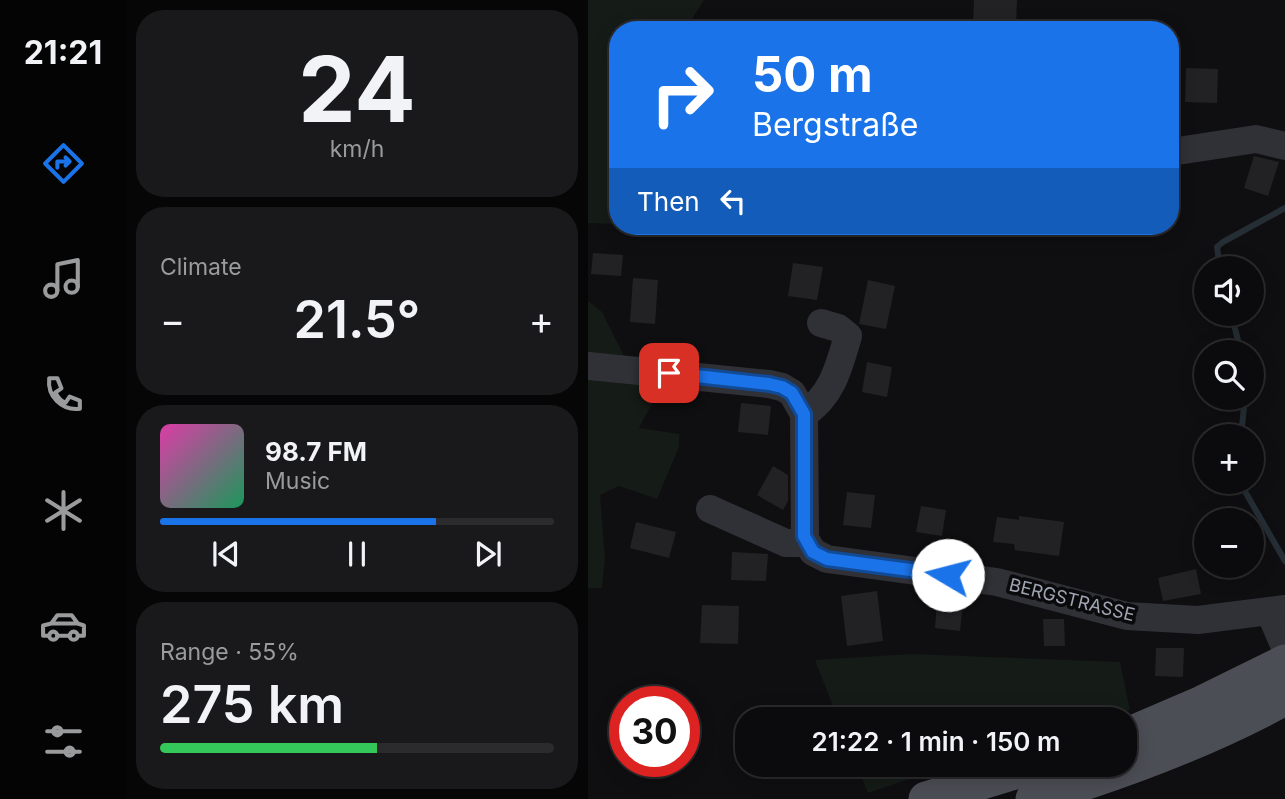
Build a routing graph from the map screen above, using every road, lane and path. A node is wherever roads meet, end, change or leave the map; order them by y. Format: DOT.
graph roads {
  1 [pos="1285,146"];
  2 [pos="1179,151"];
  3 [pos="821,323"];
  4 [pos="588,366"];
  5 [pos="804,414"];
  6 [pos="710,509"];
  7 [pos="807,543"];
  8 [pos="1277,610"];
  9 [pos="1285,647"];
  10 [pos="1285,662"];
  11 [pos="1266,696"];
  12 [pos="1137,731"];
  13 [pos="998,777"];
  14 [pos="926,799"];
  15 [pos="1033,799"];
  1 -- 2 [label="street"];
  3 -- 5 [label="street"];
  4 -- 5 [label="street"];
  5 -- 7 [label="street"];
  6 -- 7 [label="street"];
  7 -- 8 [label="street, BERGSTRASSE"];
  8 -- 9 [label="street"];
  10 -- 11 [label="main road"];
  11 -- 12 [label="main road"];
  11 -- 15 [label="main road"];
  13 -- 14 [label="main road"];
}
